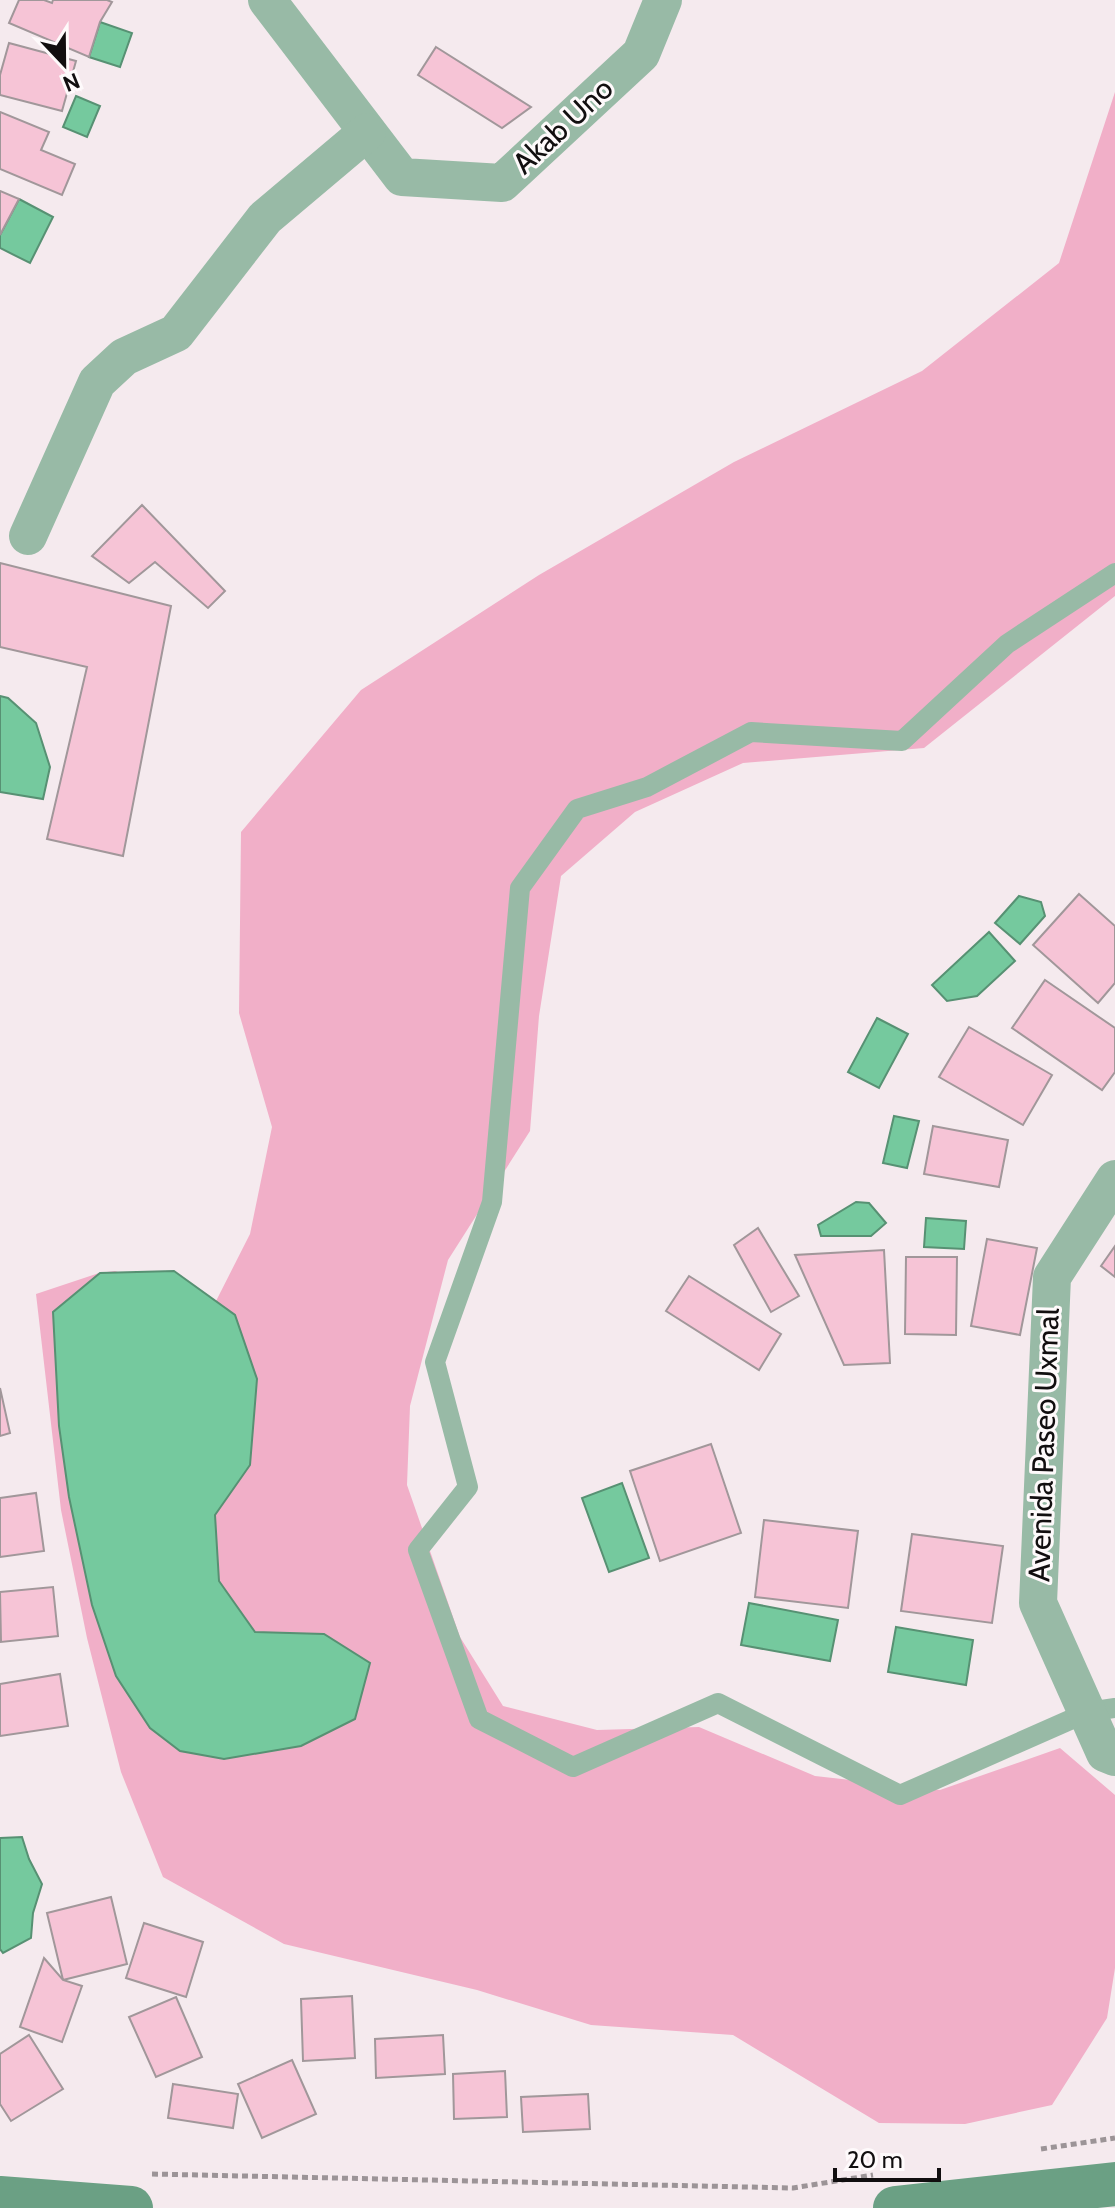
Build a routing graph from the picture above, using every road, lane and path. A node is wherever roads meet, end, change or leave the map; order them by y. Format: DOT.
graph roads {
  1 [pos="267,0"];
  2 [pos="663,0"];
  3 [pos="367,132"];
  4 [pos="28,536"];
  5 [pos="1115,573"];
  6 [pos="1115,1179"];
  7 [pos="1102,1710"];
  8 [pos="1115,1757"];
  9 [pos="1115,2138"];
  10 [pos="1038,2150"];
  11 [pos="1115,2184"];
  12 [pos="137,2191"];
  13 [pos="890,2191"];
  14 [pos="0,2198"];
  1 -- 3 [label="street, Akab Uno"];
  2 -- 3 [label="street, Akab Uno"];
  3 -- 4 [label="street"];
  5 -- 7 [label="lane"];
  6 -- 7 [label="street, Avenida Paseo Uxmal"];
  7 -- 8 [label="street, Avenida Paseo Uxmal"];
  9 -- 10 [label="path"];
  11 -- 13 [label="main road"];
  12 -- 13 [label="path"];
  12 -- 14 [label="main road"];
}
